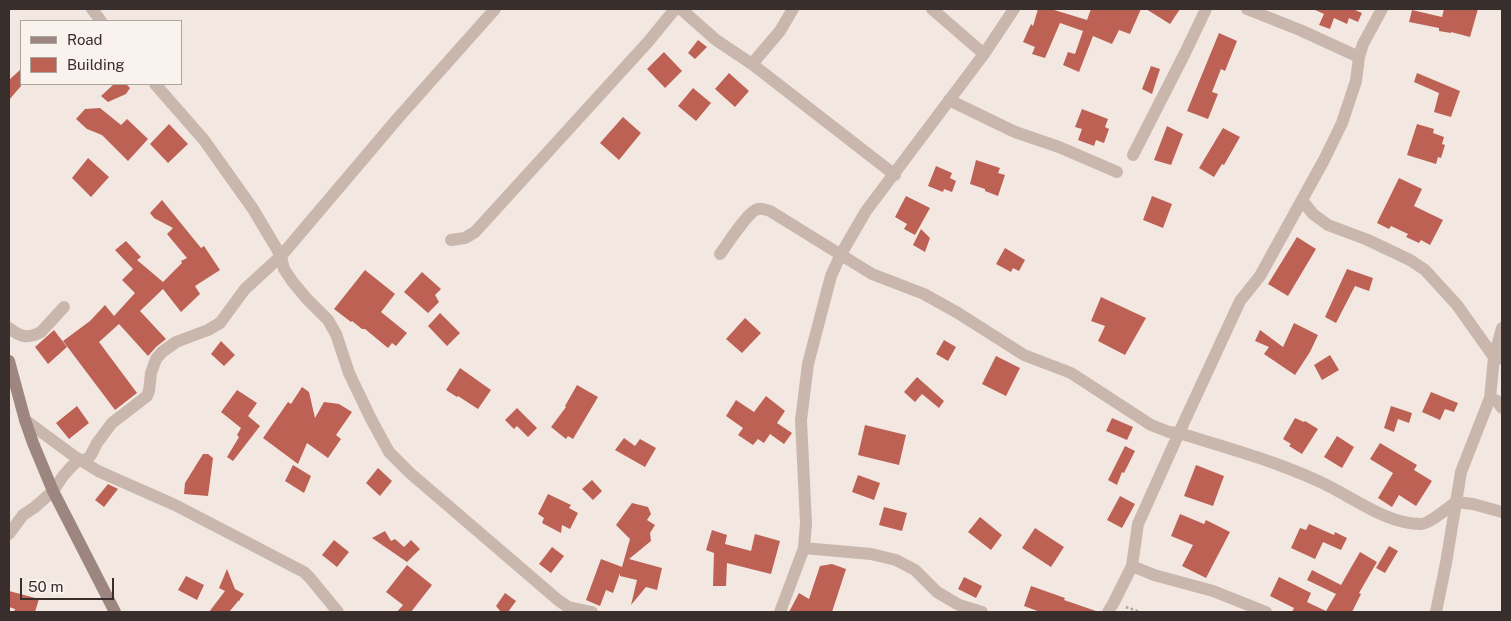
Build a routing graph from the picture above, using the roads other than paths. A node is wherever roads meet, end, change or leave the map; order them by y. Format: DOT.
graph roads {
  1 [pos="92,9"];
  2 [pos="495,9"];
  3 [pos="675,9"];
  4 [pos="680,9"];
  5 [pos="793,9"];
  6 [pos="932,9"];
  7 [pos="1014,9"];
  8 [pos="1206,9"];
  9 [pos="1247,9"];
  10 [pos="1382,9"];
  11 [pos="100,20"];
  12 [pos="984,54"];
  13 [pos="1359,57"];
  14 [pos="752,64"];
  15 [pos="156,85"];
  16 [pos="949,100"];
  17 [pos="1133,155"];
  18 [pos="1117,172"];
  19 [pos="895,175"];
  20 [pos="1302,200"];
  21 [pos="452,240"];
  22 [pos="720,254"];
  23 [pos="841,254"];
  24 [pos="280,256"];
  25 [pos="64,307"];
  26 [pos="9,328"];
  27 [pos="1502,328"];
  28 [pos="1498,359"];
  29 [pos="9,361"];
  30 [pos="1490,398"];
  31 [pos="1502,408"];
  32 [pos="25,420"];
  33 [pos="1179,433"];
  34 [pos="81,460"];
  35 [pos="53,491"];
  36 [pos="1456,502"];
  37 [pos="1502,512"];
  38 [pos="9,534"];
  39 [pos="804,548"];
  40 [pos="1132,566"];
  41 [pos="1111,607"];
  42 [pos="110,610"];
  43 [pos="338,612"];
  44 [pos="592,612"];
  45 [pos="780,612"];
  46 [pos="982,612"];
  47 [pos="1266,612"];
  48 [pos="1436,612"];
  1 -- 11 [label="street"];
  2 -- 24 [label="street"];
  3 -- 21 [label="street"];
  4 -- 14 [label="street"];
  5 -- 14 [label="street"];
  6 -- 12 [label="street"];
  7 -- 12 [label="street"];
  8 -- 17 [label="street"];
  9 -- 13 [label="street"];
  10 -- 13 [label="street"];
  12 -- 16 [label="street"];
  13 -- 20 [label="street"];
  14 -- 19 [label="street"];
  15 -- 24 [label="street"];
  16 -- 18 [label="street"];
  16 -- 19 [label="street"];
  19 -- 23 [label="street"];
  20 -- 28 [label="street"];
  20 -- 33 [label="street"];
  22 -- 23 [label="street"];
  23 -- 33 [label="street"];
  23 -- 39 [label="street"];
  24 -- 34 [label="street"];
  24 -- 44 [label="street"];
  25 -- 26 [label="street"];
  27 -- 28 [label="street"];
  28 -- 30 [label="street"];
  29 -- 32 [label="street"];
  30 -- 31 [label="street"];
  30 -- 36 [label="street"];
  32 -- 34 [label="street"];
  32 -- 35 [label="street"];
  33 -- 36 [label="street"];
  33 -- 40 [label="street"];
  34 -- 35 [label="street"];
  34 -- 43 [label="street"];
  35 -- 38 [label="street"];
  35 -- 42 [label="street"];
  36 -- 37 [label="street"];
  36 -- 48 [label="street"];
  39 -- 45 [label="street"];
  39 -- 46 [label="street"];
  40 -- 41 [label="street"];
  40 -- 47 [label="street"];
}
